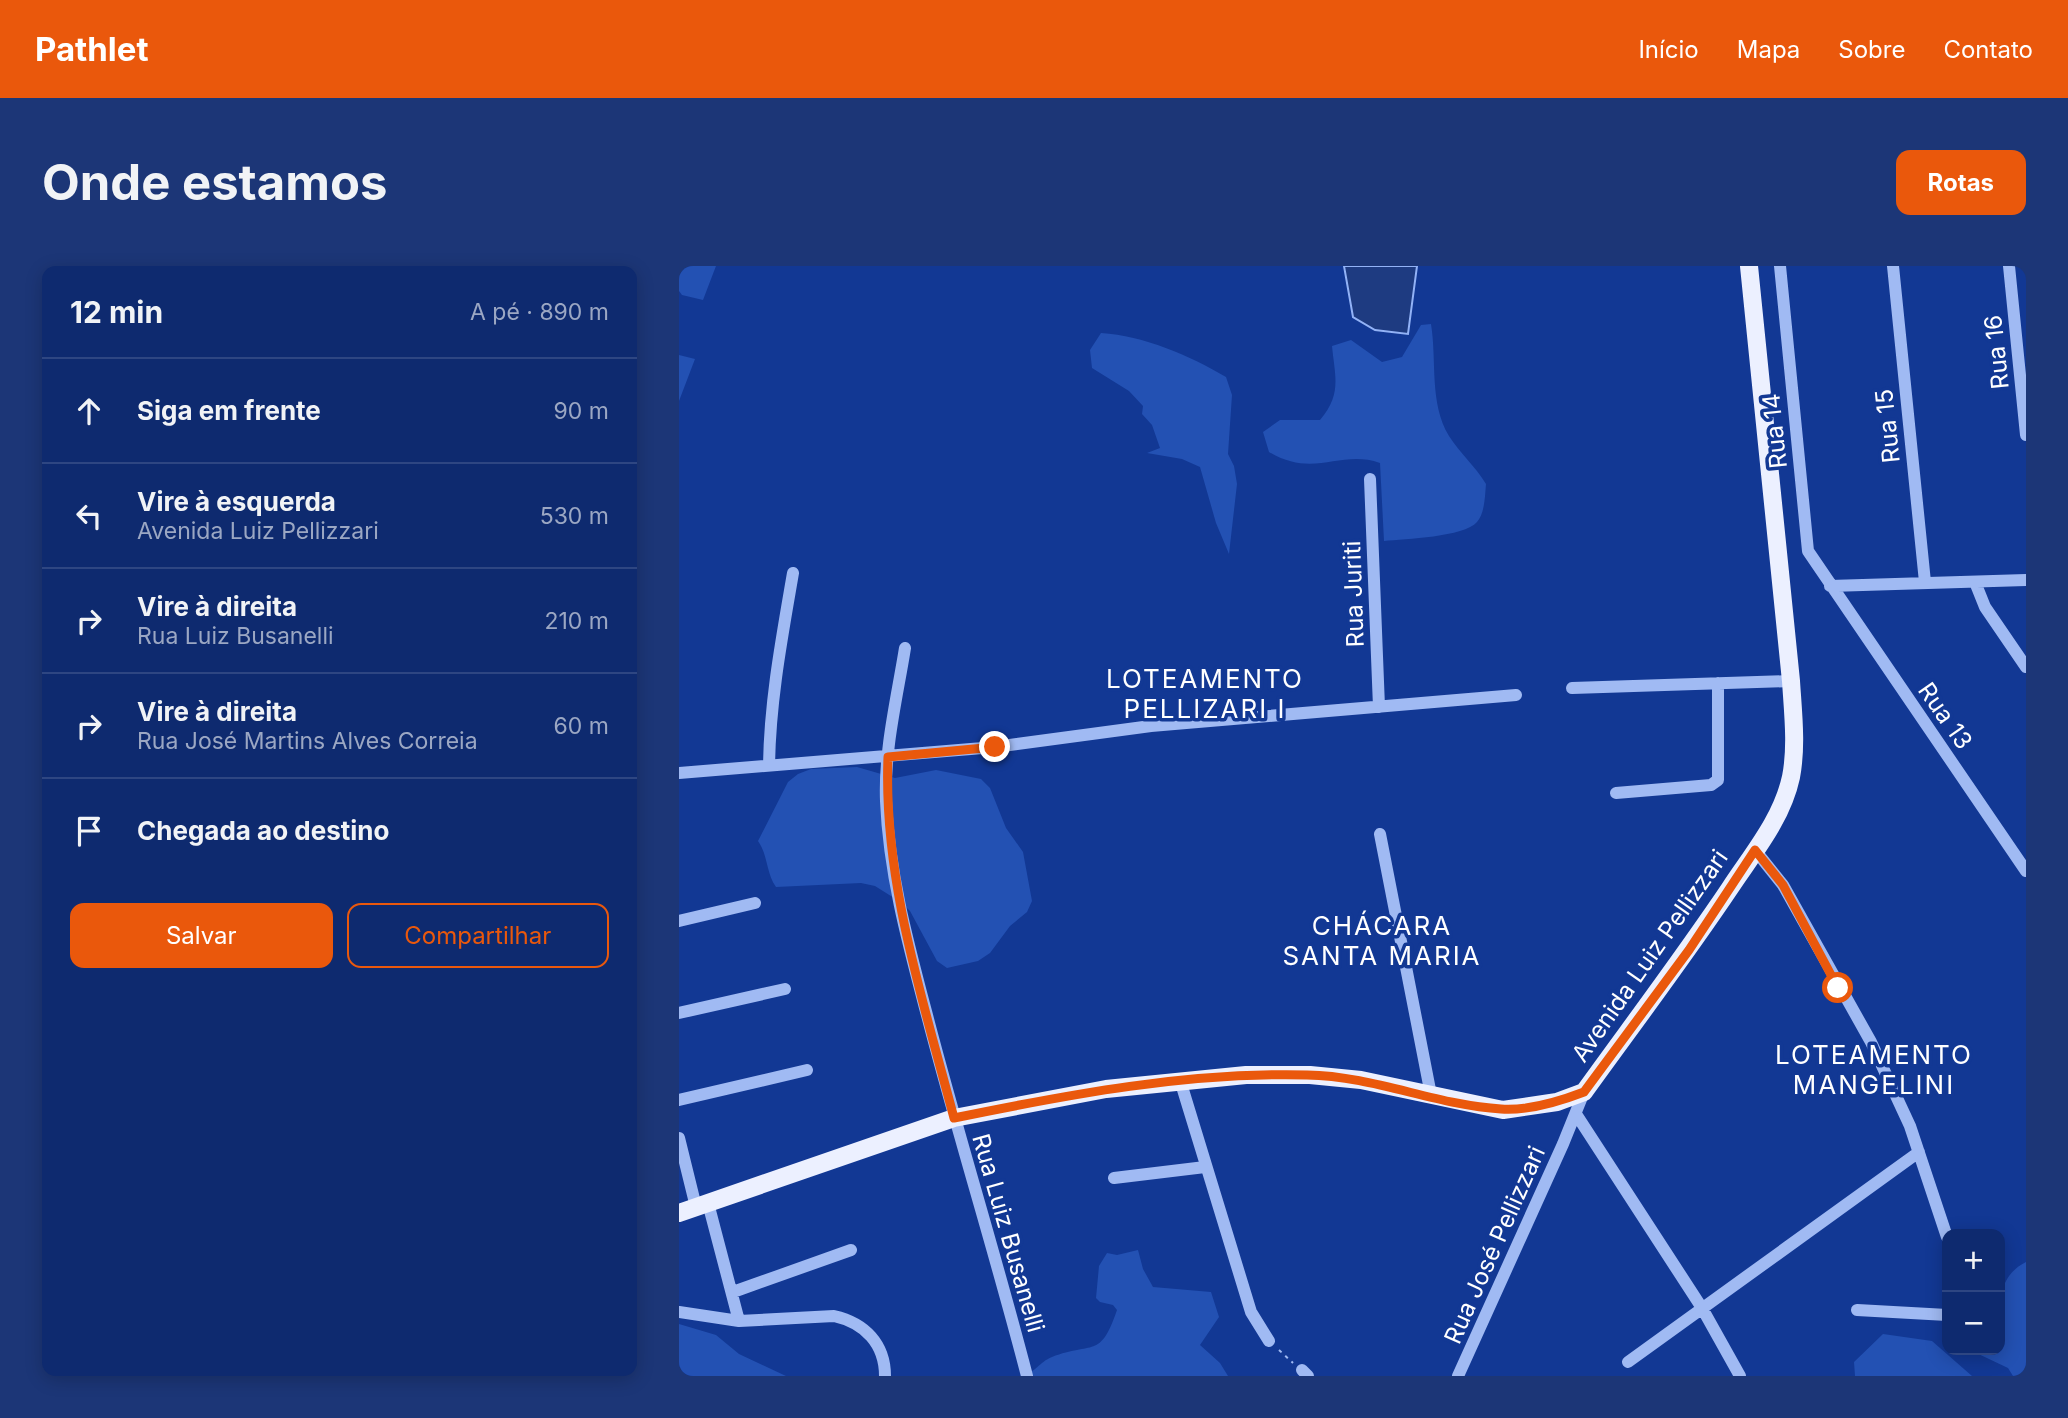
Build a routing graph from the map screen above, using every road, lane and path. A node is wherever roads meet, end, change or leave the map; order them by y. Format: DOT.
graph roads {
  1 [pos="1749,266"];
  2 [pos="1780,266"];
  3 [pos="1893,266"];
  4 [pos="2009,266"];
  5 [pos="2026,435"];
  6 [pos="1370,479"];
  7 [pos="793,573"];
  8 [pos="2026,580"];
  9 [pos="1925,582"];
  10 [pos="1975,582"];
  11 [pos="1830,586"];
  12 [pos="905,648"];
  13 [pos="2026,667"];
  14 [pos="1791,681"];
  15 [pos="1718,683"];
  16 [pos="1571,688"];
  17 [pos="1516,695"];
  18 [pos="1379,707"];
  19 [pos="888,757"];
  20 [pos="769,765"];
  21 [pos="679,773"];
  22 [pos="1616,793"];
  23 [pos="1380,834"];
  24 [pos="1755,850"];
  25 [pos="2026,871"];
  26 [pos="755,903"];
  27 [pos="679,921"];
  28 [pos="785,989"];
  29 [pos="679,1013"];
  30 [pos="807,1070"];
  31 [pos="1180,1080"];
  32 [pos="1584,1092"];
  33 [pos="1431,1095"];
  34 [pos="679,1100"];
  35 [pos="1576,1114"];
  36 [pos="954,1118"];
  37 [pos="679,1138"];
  38 [pos="1919,1152"];
  39 [pos="1205,1167"];
  40 [pos="1114,1178"];
  41 [pos="695,1208"];
  42 [pos="1944,1229"];
  43 [pos="851,1250"];
  44 [pos="733,1292"];
  45 [pos="1702,1308"];
  46 [pos="1857,1310"];
  47 [pos="679,1311"];
  48 [pos="1942,1315"];
  49 [pos="739,1321"];
  50 [pos="1269,1341"];
  51 [pos="1628,1362"];
  52 [pos="1305,1373"];
  53 [pos="885,1376"];
  54 [pos="1027,1376"];
  55 [pos="1458,1376"];
  56 [pos="1740,1376"];
  1 -- 14 [label="main road, Avenida Luiz Pellizzari"];
  2 -- 11 [label="street, Rua 14"];
  3 -- 9 [label="street, Rua 15"];
  4 -- 5 [label="street, Rua 16"];
  6 -- 18 [label="street, Rua Juriti"];
  7 -- 20 [label="street"];
  8 -- 10 [label="street"];
  9 -- 10 [label="street"];
  9 -- 11 [label="street"];
  10 -- 13 [label="street"];
  11 -- 25 [label="street, Rua 13"];
  12 -- 19 [label="street, Rua Luiz Busanelli"];
  14 -- 15 [label="street"];
  14 -- 24 [label="main road, Avenida Luiz Pellizzari"];
  15 -- 16 [label="street"];
  15 -- 22 [label="street"];
  17 -- 18 [label="street"];
  18 -- 19 [label="street"];
  19 -- 20 [label="street"];
  19 -- 36 [label="street, Rua Luiz Busanelli"];
  20 -- 21 [label="street"];
  23 -- 33 [label="street"];
  24 -- 32 [label="main road, Avenida Luiz Pellizzari"];
  24 -- 38 [label="street"];
  26 -- 27 [label="street"];
  28 -- 29 [label="street"];
  30 -- 34 [label="street"];
  31 -- 33 [label="main road, Avenida Luiz Pellizzari"];
  31 -- 36 [label="main road, Avenida Luiz Pellizzari"];
  31 -- 39 [label="street"];
  32 -- 33 [label="main road, Avenida Luiz Pellizzari"];
  32 -- 35 [label="street, Rua José Pellizzari"];
  35 -- 45 [label="street"];
  35 -- 55 [label="street, Rua José Pellizzari"];
  36 -- 41 [label="main road, Avenida Luiz Pellizzari"];
  36 -- 54 [label="street, Rua Luiz Busanelli"];
  37 -- 41 [label="street"];
  38 -- 42 [label="street"];
  38 -- 45 [label="street"];
  39 -- 40 [label="street"];
  39 -- 50 [label="street"];
  41 -- 44 [label="street"];
  43 -- 44 [label="street"];
  44 -- 49 [label="street"];
  45 -- 51 [label="street"];
  45 -- 56 [label="street"];
  46 -- 48 [label="street"];
  47 -- 49 [label="street"];
  49 -- 53 [label="street"];
  50 -- 52 [label="path"];
}
